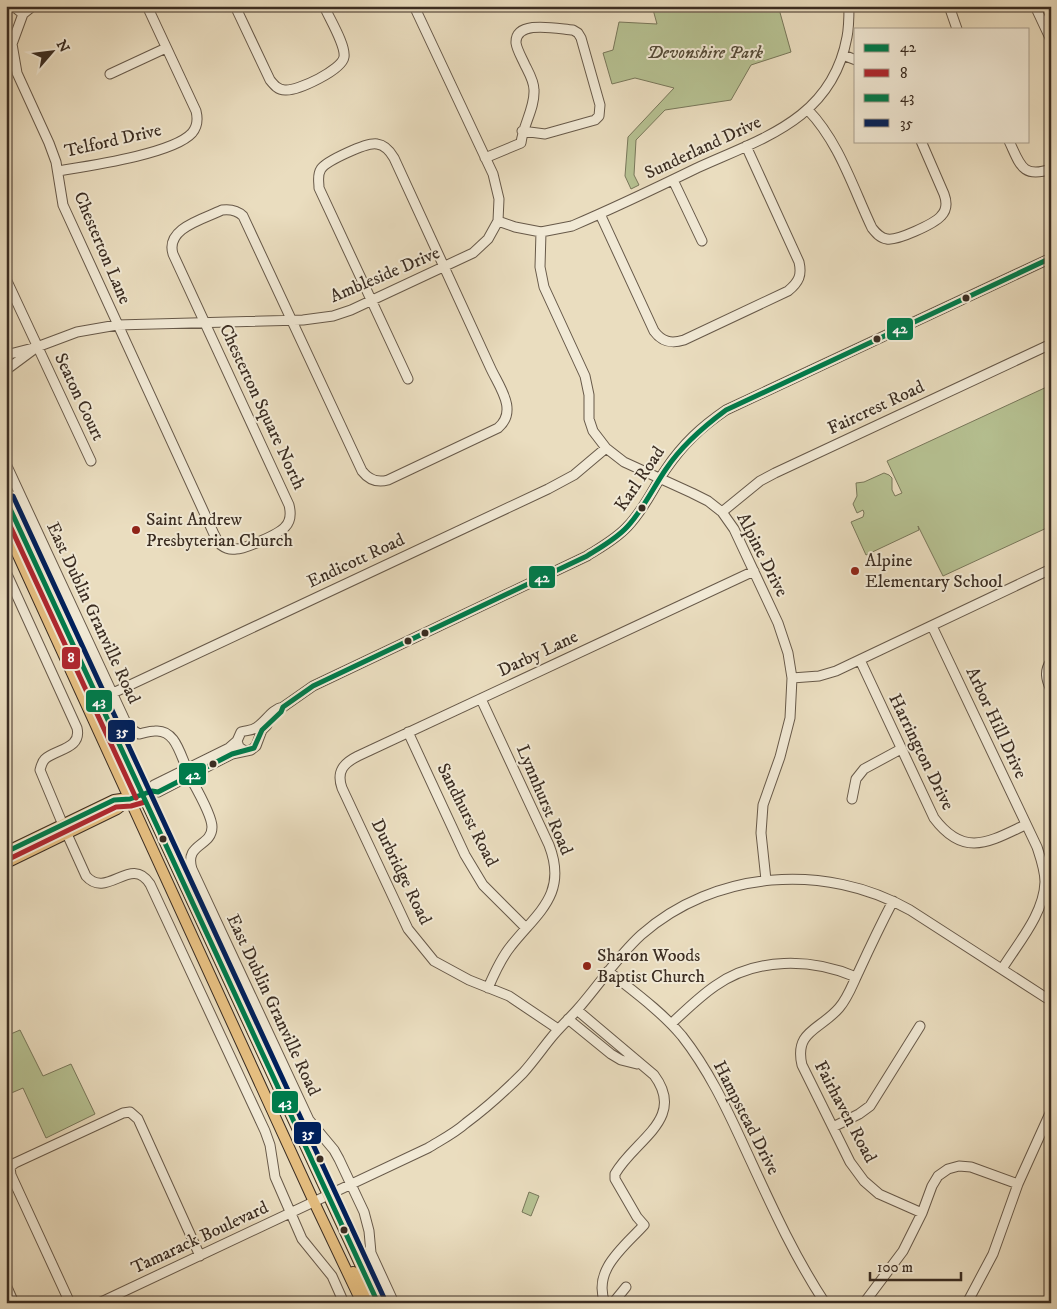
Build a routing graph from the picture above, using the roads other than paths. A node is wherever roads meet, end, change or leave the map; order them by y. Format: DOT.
graph roads {
  1 [pos="13,6"];
  2 [pos="33,6"];
  3 [pos="147,6"];
  4 [pos="235,6"];
  5 [pos="324,6"];
  6 [pos="414,6"];
  7 [pos="849,6"];
  8 [pos="949,6"];
  9 [pos="1035,6"];
  10 [pos="22,14"];
  11 [pos="957,28"];
  12 [pos="1051,40"];
  13 [pos="166,48"];
  14 [pos="843,55"];
  15 [pos="854,59"];
  16 [pos="110,74"];
  17 [pos="808,110"];
  18 [pos="522,131"];
  19 [pos="921,142"];
  20 [pos="1009,142"];
  21 [pos="746,146"];
  22 [pos="485,158"];
  23 [pos="1051,168"];
  24 [pos="58,171"];
  25 [pos="672,180"];
  26 [pos="600,214"];
  27 [pos="498,221"];
  28 [pos="541,232"];
  29 [pos="702,242"];
  30 [pos="1051,258"];
  31 [pos="445,268"];
  32 [pos="6,279"];
  33 [pos="371,302"];
  34 [pos="292,320"];
  35 [pos="204,322"];
  36 [pos="117,325"];
  37 [pos="1051,344"];
  38 [pos="37,347"];
  39 [pos="6,355"];
  40 [pos="6,370"];
  41 [pos="408,379"];
  42 [pos="606,448"];
  43 [pos="91,461"];
  44 [pos="6,464"];
  45 [pos="660,478"];
  46 [pos="6,499"];
  47 [pos="722,512"];
  48 [pos="6,529"];
  49 [pos="228,548"];
  50 [pos="1051,569"];
  51 [pos="754,571"];
  52 [pos="6,572"];
  53 [pos="932,626"];
  54 [pos="860,660"];
  55 [pos="1051,661"];
  56 [pos="792,678"];
  57 [pos="1051,690"];
  58 [pos="113,692"];
  59 [pos="481,699"];
  60 [pos="283,707"];
  61 [pos="250,731"];
  62 [pos="408,732"];
  63 [pos="258,739"];
  64 [pos="237,741"];
  65 [pos="901,749"];
  66 [pos="245,751"];
  67 [pos="340,772"];
  68 [pos="188,773"];
  69 [pos="148,793"];
  70 [pos="130,799"];
  71 [pos="852,799"];
  72 [pos="1025,825"];
  73 [pos="65,829"];
  74 [pos="6,852"];
  75 [pos="6,863"];
  76 [pos="766,880"];
  77 [pos="893,901"];
  78 [pos="1046,904"];
  79 [pos="526,928"];
  80 [pos="1002,969"];
  81 [pos="608,971"];
  82 [pos="856,977"];
  83 [pos="488,988"];
  84 [pos="1051,1001"];
  85 [pos="577,1010"];
  86 [pos="568,1019"];
  87 [pos="671,1024"];
  88 [pos="920,1026"];
  89 [pos="558,1029"];
  90 [pos="640,1064"];
  91 [pos="1051,1111"];
  92 [pos="833,1127"];
  93 [pos="1018,1184"];
  94 [pos="351,1185"];
  95 [pos="328,1196"];
  96 [pos="314,1202"];
  97 [pos="291,1213"];
  98 [pos="922,1213"];
  99 [pos="200,1256"];
  100 [pos="6,1285"];
  101 [pos="626,1287"];
  102 [pos="605,1302"];
  103 [pos="14,1303"];
  104 [pos="70,1303"];
  105 [pos="99,1303"];
  106 [pos="344,1303"];
  107 [pos="362,1303"];
  108 [pos="372,1303"];
  109 [pos="378,1303"];
  110 [pos="394,1303"];
  111 [pos="825,1303"];
  112 [pos="864,1303"];
  113 [pos="966,1303"];
  1 -- 10 [label="street"];
  2 -- 10 [label="street"];
  3 -- 13 [label="street"];
  4 -- 5 [label="street"];
  6 -- 22 [label="street"];
  7 -- 14 [label="street, Sunderland Drive"];
  8 -- 11 [label="street"];
  9 -- 12 [label="street"];
  10 -- 24 [label="street, Chesterton Lane"];
  13 -- 16 [label="street"];
  13 -- 24 [label="street, Telford Drive"];
  14 -- 15 [label="street"];
  14 -- 17 [label="street, Sunderland Drive"];
  17 -- 19 [label="street"];
  17 -- 21 [label="street, Sunderland Drive"];
  18 -- 18 [label="street"];
  18 -- 22 [label="street"];
  20 -- 23 [label="street"];
  21 -- 25 [label="street, Sunderland Drive"];
  21 -- 26 [label="street"];
  22 -- 27 [label="street"];
  24 -- 36 [label="street, Chesterton Lane"];
  25 -- 26 [label="street, Sunderland Drive"];
  25 -- 29 [label="street"];
  26 -- 28 [label="street, Sunderland Drive"];
  27 -- 28 [label="street, Sunderland Drive"];
  27 -- 31 [label="street, Ambleside Drive"];
  28 -- 42 [label="street, Alpine Drive"];
  30 -- 45 [label="street, Karl Road"];
  31 -- 33 [label="street, Ambleside Drive"];
  31 -- 33 [label="street"];
  31 -- 34 [label="street"];
  32 -- 38 [label="street, Seaton Court"];
  33 -- 34 [label="street, Ambleside Drive"];
  33 -- 41 [label="street"];
  34 -- 35 [label="street, Ambleside Drive"];
  34 -- 35 [label="street, Chesterton Square North"];
  35 -- 36 [label="street, Ambleside Drive"];
  35 -- 49 [label="street, Chesterton Square North"];
  36 -- 38 [label="street, Ambleside Drive"];
  36 -- 49 [label="street, Chesterton Lane"];
  37 -- 47 [label="street, Faircrest Road"];
  38 -- 39 [label="street, Ambleside Drive"];
  38 -- 40 [label="street, Ambleside Drive"];
  38 -- 43 [label="street, Seaton Court"];
  42 -- 45 [label="street, Alpine Drive"];
  42 -- 58 [label="street, Endicott Road"];
  44 -- 58 [label="street, East Dublin Granville Road"];
  45 -- 47 [label="street, Alpine Drive"];
  45 -- 60 [label="street, Karl Road"];
  46 -- 69 [label="main road, East Dublin Granville Road"];
  47 -- 51 [label="street, Alpine Drive"];
  48 -- 70 [label="main road"];
  50 -- 53 [label="street"];
  51 -- 56 [label="street, Alpine Drive"];
  51 -- 59 [label="street, Darby Lane"];
  52 -- 73 [label="street"];
  53 -- 54 [label="street"];
  53 -- 72 [label="street, Arbor Hill Drive"];
  54 -- 56 [label="street"];
  54 -- 65 [label="street, Harrington Drive"];
  55 -- 57 [label="street"];
  56 -- 76 [label="street, Alpine Drive"];
  58 -- 68 [label="street, East Dublin Granville Road"];
  59 -- 62 [label="street, Darby Lane"];
  59 -- 79 [label="street, Lynnhurst Road"];
  60 -- 61 [label="street, Karl Road"];
  60 -- 63 [label="street, Karl Road"];
  61 -- 63 [label="street"];
  61 -- 64 [label="street"];
  62 -- 67 [label="street, Darby Lane"];
  62 -- 79 [label="street, Sandhurst Road"];
  63 -- 66 [label="street"];
  64 -- 66 [label="street"];
  64 -- 68 [label="street"];
  65 -- 71 [label="street"];
  65 -- 72 [label="street, Harrington Drive"];
  66 -- 68 [label="street"];
  67 -- 83 [label="street, Durbridge Road"];
  68 -- 69 [label="street"];
  68 -- 94 [label="street, East Dublin Granville Road"];
  69 -- 70 [label="main road"];
  69 -- 95 [label="main road, East Dublin Granville Road"];
  70 -- 73 [label="main road"];
  70 -- 96 [label="main road"];
  72 -- 78 [label="street, Arbor Hill Drive"];
  73 -- 74 [label="main road"];
  73 -- 75 [label="main road"];
  73 -- 97 [label="street"];
  76 -- 77 [label="street, Tamarack Boulevard"];
  76 -- 81 [label="street, Tamarack Boulevard"];
  77 -- 80 [label="street, Tamarack Boulevard"];
  77 -- 82 [label="street, Fairhaven Road"];
  78 -- 80 [label="street, Arbor Hill Drive"];
  79 -- 83 [label="street, Lynnhurst Road"];
  80 -- 84 [label="street, Tamarack Boulevard"];
  81 -- 85 [label="street, Tamarack Boulevard"];
  81 -- 87 [label="street, Hampstead Drive"];
  82 -- 87 [label="street"];
  82 -- 92 [label="street, Fairhaven Road"];
  83 -- 89 [label="street, Durbridge Road"];
  85 -- 86 [label="street, Tamarack Boulevard"];
  85 -- 90 [label="street"];
  86 -- 89 [label="street, Tamarack Boulevard"];
  86 -- 90 [label="street"];
  87 -- 111 [label="street, Hampstead Drive"];
  88 -- 92 [label="street"];
  89 -- 94 [label="street, Tamarack Boulevard"];
  90 -- 102 [label="street"];
  91 -- 93 [label="street"];
  92 -- 98 [label="street, Fairhaven Road"];
  93 -- 98 [label="street"];
  93 -- 113 [label="street"];
  94 -- 95 [label="street, Tamarack Boulevard"];
  94 -- 110 [label="street, East Dublin Granville Road"];
  95 -- 96 [label="street, Tamarack Boulevard"];
  95 -- 109 [label="main road, East Dublin Granville Road"];
  96 -- 97 [label="street, Tamarack Boulevard"];
  96 -- 107 [label="main road"];
  96 -- 108 [label="main road"];
  97 -- 99 [label="street, Tamarack Boulevard"];
  97 -- 106 [label="street"];
  98 -- 112 [label="street"];
  99 -- 104 [label="street"];
  99 -- 105 [label="street, Tamarack Boulevard"];
  100 -- 103 [label="street"];
  101 -- 102 [label="street"];
}
